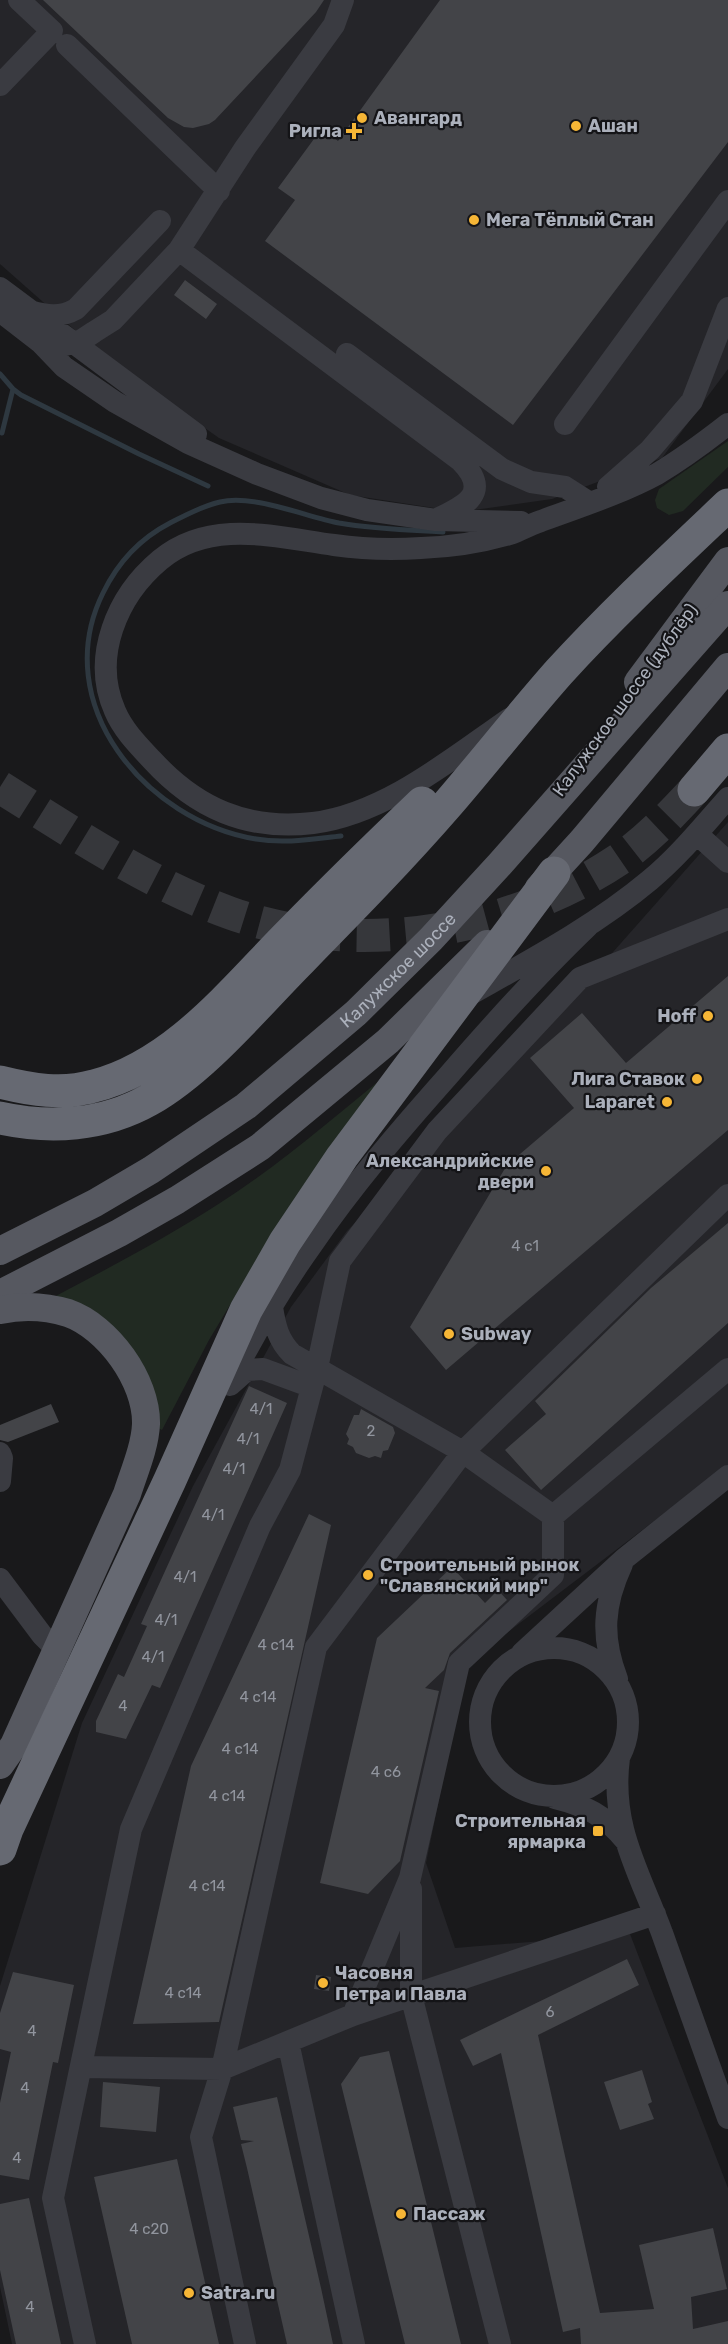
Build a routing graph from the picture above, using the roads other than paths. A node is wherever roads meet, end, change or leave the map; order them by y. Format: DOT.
graph roads {
  1 [pos="19,0"];
  2 [pos="344,0"];
  3 [pos="61,32"];
  4 [pos="0,85"];
  5 [pos="219,191"];
  6 [pos="728,201"];
  7 [pos="160,221"];
  8 [pos="179,250"];
  9 [pos="0,288"];
  10 [pos="728,308"];
  11 [pos="28,310"];
  12 [pos="0,311"];
  13 [pos="113,320"];
  14 [pos="40,342"];
  15 [pos="72,344"];
  16 [pos="347,354"];
  17 [pos="114,375"];
  18 [pos="565,424"];
  19 [pos="728,424"];
  20 [pos="239,466"];
  21 [pos="590,503"];
  22 [pos="728,505"];
  23 [pos="436,520"];
  24 [pos="542,521"];
  25 [pos="728,561"];
  26 [pos="728,606"];
  27 [pos="728,667"];
  28 [pos="559,672"];
  29 [pos="516,713"];
  30 [pos="728,750"];
  31 [pos="694,790"];
  32 [pos="728,798"];
  33 [pos="697,834"];
  34 [pos="522,839"];
  35 [pos="728,862"];
  36 [pos="554,873"];
  37 [pos="728,919"];
  38 [pos="588,926"];
  39 [pos="459,1001"];
  40 [pos="388,1041"];
  41 [pos="0,1082"];
  42 [pos="0,1118"];
  43 [pos="728,1195"];
  44 [pos="0,1251"];
  45 [pos="0,1294"];
  46 [pos="272,1307"];
  47 [pos="0,1310"];
  48 [pos="728,1369"];
  49 [pos="314,1377"];
  50 [pos="226,1388"];
  51 [pos="463,1452"];
  52 [pos="0,1453"];
  53 [pos="728,1476"];
  54 [pos="170,1480"];
  55 [pos="0,1481"];
  56 [pos="553,1516"];
  57 [pos="624,1560"];
  58 [pos="0,1579"];
  59 [pos="57,1650"];
  60 [pos="519,1656"];
  61 [pos="620,1687"];
  62 [pos="620,1758"];
  63 [pos="0,1765"];
  64 [pos="546,1796"];
  65 [pos="626,1841"];
  66 [pos="0,1849"];
  67 [pos="410,1878"];
  68 [pos="655,1914"];
  69 [pos="411,1995"];
  70 [pos="353,2015"];
  71 [pos="288,2042"];
  72 [pos="82,2067"];
  73 [pos="222,2069"];
  74 [pos="728,2118"];
  75 [pos="85,2344"];
  76 [pos="245,2344"];
  77 [pos="354,2344"];
  78 [pos="500,2344"];
  1 -- 3 [label="street"];
  2 -- 5 [label="street"];
  3 -- 4 [label="street"];
  3 -- 5 [label="street"];
  5 -- 8 [label="street"];
  6 -- 18 [label="street"];
  7 -- 11 [label="street"];
  8 -- 13 [label="street"];
  8 -- 23 [label="street"];
  9 -- 11 [label="street"];
  10 -- 21 [label="street"];
  11 -- 15 [label="street"];
  12 -- 14 [label="street"];
  13 -- 15 [label="street"];
  13 -- 17 [label="street"];
  14 -- 15 [label="street"];
  14 -- 20 [label="street"];
  15 -- 17 [label="street"];
  16 -- 21 [label="street"];
  17 -- 20 [label="street"];
  19 -- 21 [label="street"];
  20 -- 23 [label="street"];
  21 -- 24 [label="street"];
  22 -- 28 [label="highway"];
  23 -- 24 [label="street"];
  24 -- 29 [label="street"];
  25 -- 34 [label="main road, Калужское шоссе (дублёр)"];
  26 -- 34 [label="main road, Калужское шоссе"];
  27 -- 36 [label="main road"];
  28 -- 29 [label="highway"];
  28 -- 42 [label="highway"];
  29 -- 41 [label="highway"];
  30 -- 31 [label="highway"];
  32 -- 33 [label="street"];
  33 -- 35 [label="street"];
  33 -- 38 [label="street"];
  34 -- 44 [label="main road, Калужское шоссе"];
  36 -- 39 [label="highway"];
  36 -- 40 [label="main road"];
  37 -- 49 [label="street"];
  38 -- 39 [label="street"];
  38 -- 46 [label="street"];
  39 -- 40 [label="street"];
  39 -- 54 [label="highway"];
  40 -- 45 [label="main road"];
  43 -- 51 [label="street"];
  46 -- 49 [label="street"];
  46 -- 50 [label="street"];
  47 -- 59 [label="main road"];
  48 -- 56 [label="street"];
  49 -- 50 [label="street"];
  49 -- 51 [label="street"];
  49 -- 72 [label="street"];
  50 -- 54 [label="street"];
  51 -- 56 [label="street"];
  51 -- 73 [label="street"];
  52 -- 55 [label="street"];
  53 -- 57 [label="street"];
  54 -- 66 [label="highway"];
  56 -- 67 [label="street"];
  57 -- 60 [label="street"];
  57 -- 61 [label="street"];
  58 -- 59 [label="street"];
  59 -- 63 [label="main road"];
  60 -- 61 [label="street"];
  60 -- 64 [label="street"];
  61 -- 62 [label="street"];
  62 -- 64 [label="street"];
  62 -- 65 [label="street"];
  64 -- 65 [label="street"];
  65 -- 68 [label="street"];
  67 -- 69 [label="street"];
  67 -- 70 [label="street"];
  68 -- 69 [label="street"];
  68 -- 74 [label="street"];
  69 -- 70 [label="street"];
  69 -- 78 [label="street"];
  70 -- 71 [label="street"];
  71 -- 73 [label="street"];
  71 -- 77 [label="street"];
  72 -- 73 [label="street"];
  72 -- 75 [label="street"];
  73 -- 76 [label="street"];
}
